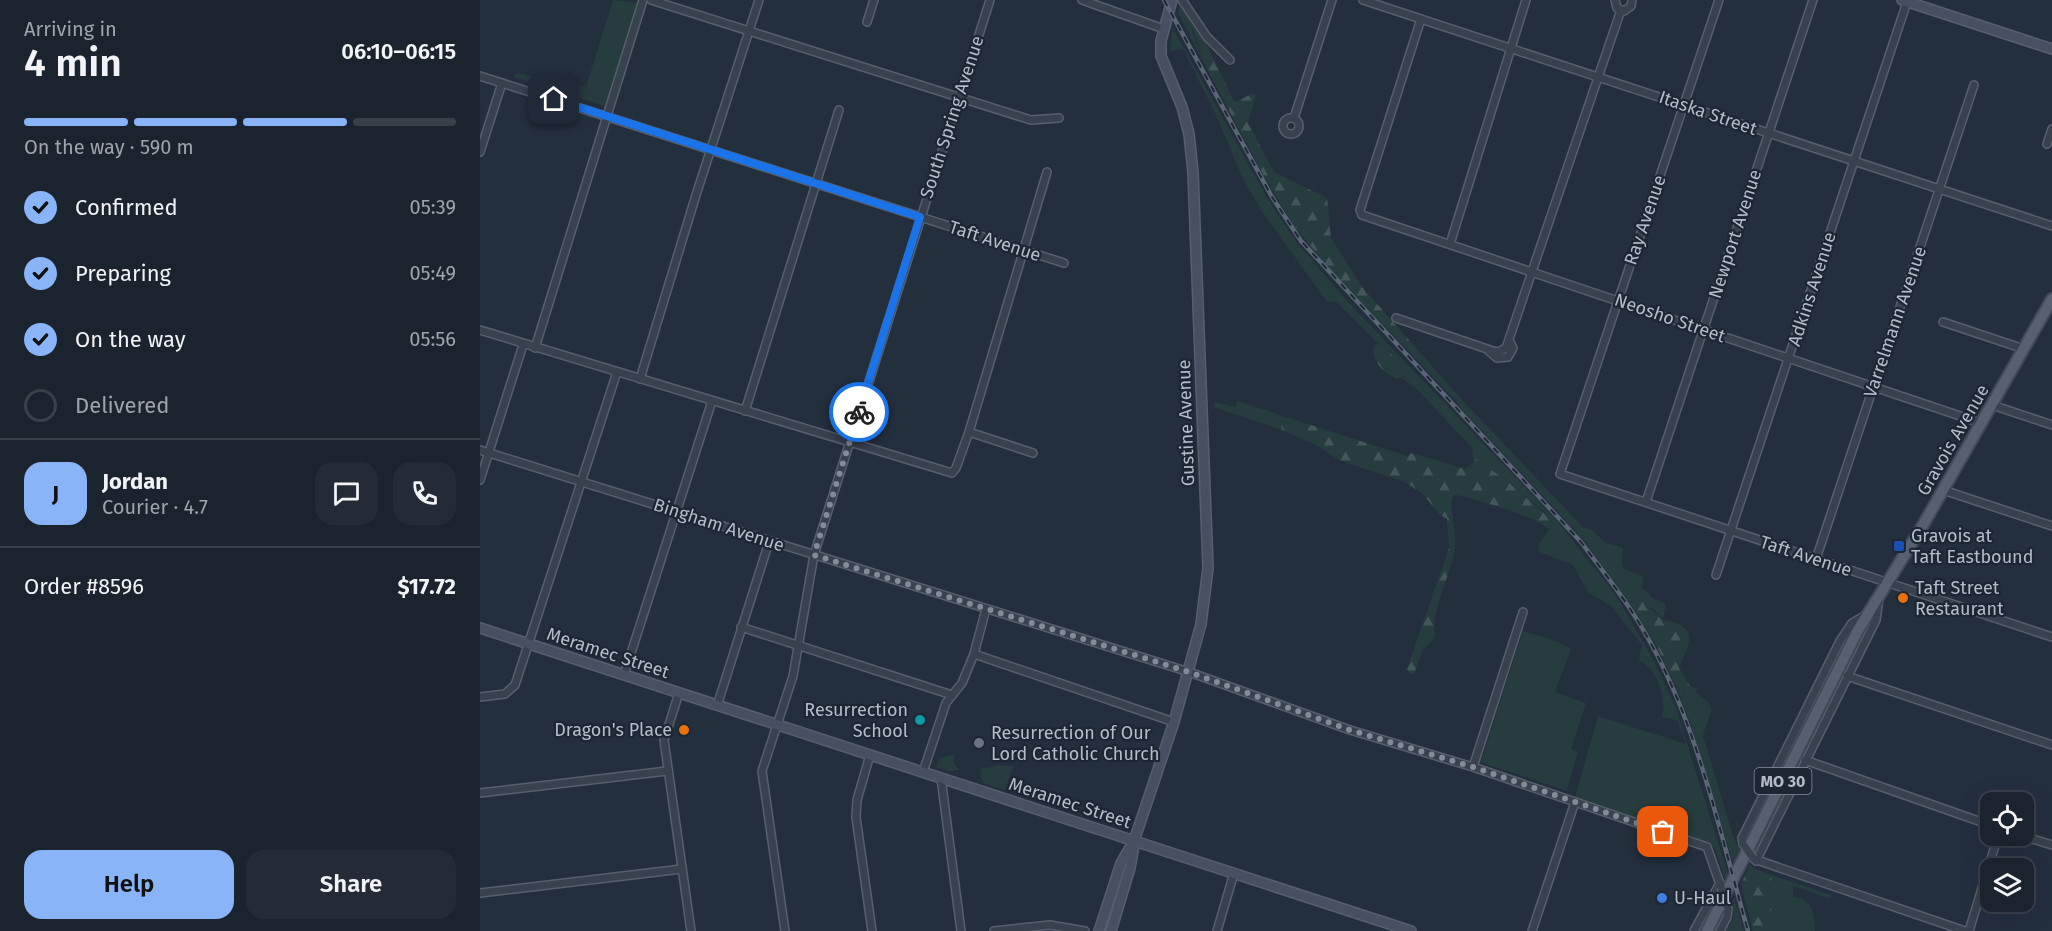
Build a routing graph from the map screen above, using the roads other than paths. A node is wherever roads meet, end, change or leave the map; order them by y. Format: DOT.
graph roads {
  1 [pos="643,0"];
  2 [pos="651,0"];
  3 [pos="759,0"];
  4 [pos="874,0"];
  5 [pos="990,0"];
  6 [pos="1082,0"];
  7 [pos="1172,0"];
  8 [pos="1182,0"];
  9 [pos="1332,0"];
  10 [pos="1363,0"];
  11 [pos="1526,0"];
  12 [pos="1615,0"];
  13 [pos="1632,0"];
  14 [pos="1719,0"];
  15 [pos="1814,0"];
  16 [pos="1904,1"];
  17 [pos="1621,10"];
  18 [pos="1421,19"];
  19 [pos="867,22"];
  20 [pos="1164,29"];
  21 [pos="749,31"];
  22 [pos="1512,47"];
  23 [pos="2052,49"];
  24 [pos="1230,60"];
  25 [pos="480,76"];
  26 [pos="1598,76"];
  27 [pos="502,83"];
  28 [pos="1974,85"];
  29 [pos="958,98"];
  30 [pos="1684,105"];
  31 [pos="839,110"];
  32 [pos="607,116"];
  33 [pos="1059,118"];
  34 [pos="1294,118"];
  35 [pos="2052,129"];
  36 [pos="1768,133"];
  37 [pos="2047,144"];
  38 [pos="712,149"];
  39 [pos="480,152"];
  40 [pos="1854,161"];
  41 [pos="1047,172"];
  42 [pos="815,183"];
  43 [pos="1940,188"];
  44 [pos="920,217"];
  45 [pos="2052,226"];
  46 [pos="1450,244"];
  47 [pos="1023,250"];
  48 [pos="1064,263"];
  49 [pos="1534,271"];
  50 [pos="2052,299"];
  51 [pos="1618,300"];
  52 [pos="2048,315"];
  53 [pos="1396,318"];
  54 [pos="1943,322"];
  55 [pos="1703,329"];
  56 [pos="480,330"];
  57 [pos="523,345"];
  58 [pos="535,348"];
  59 [pos="2024,349"];
  60 [pos="1789,358"];
  61 [pos="617,372"];
  62 [pos="640,379"];
  63 [pos="1872,386"];
  64 [pos="712,401"];
  65 [pos="1992,405"];
  66 [pos="745,411"];
  67 [pos="1981,423"];
  68 [pos="2052,425"];
  69 [pos="969,432"];
  70 [pos="850,442"];
  71 [pos="480,450"];
  72 [pos="489,452"];
  73 [pos="1033,453"];
  74 [pos="1560,474"];
  75 [pos="480,480"];
  76 [pos="584,481"];
  77 [pos="1943,490"];
  78 [pos="1646,502"];
  79 [pos="677,512"];
  80 [pos="2052,526"];
  81 [pos="1730,532"];
  82 [pos="769,542"];
  83 [pos="814,555"];
  84 [pos="1816,559"];
  85 [pos="1716,576"];
  86 [pos="1887,583"];
  87 [pos="1880,596"];
  88 [pos="986,609"];
  89 [pos="1523,612"];
  90 [pos="1866,615"];
  91 [pos="741,627"];
  92 [pos="480,628"];
  93 [pos="2052,637"];
  94 [pos="530,644"];
  95 [pos="800,645"];
  96 [pos="974,654"];
  97 [pos="1189,672"];
  98 [pos="624,675"];
  99 [pos="1847,676"];
  100 [pos="679,693"];
  101 [pos="952,695"];
  102 [pos="480,697"];
  103 [pos="717,706"];
  104 [pos="1174,722"];
  105 [pos="778,725"];
  106 [pos="2052,745"];
  107 [pos="870,755"];
  108 [pos="1805,760"];
  109 [pos="1473,767"];
  110 [pos="667,771"];
  111 [pos="923,772"];
  112 [pos="941,778"];
  113 [pos="480,793"];
  114 [pos="1575,802"];
  115 [pos="1980,821"];
  116 [pos="2034,839"];
  117 [pos="1134,841"];
  118 [pos="2052,845"];
  119 [pos="1995,846"];
  120 [pos="1755,860"];
  121 [pos="682,869"];
  122 [pos="1234,873"];
  123 [pos="1721,885"];
  124 [pos="480,893"];
  125 [pos="691,931"];
  126 [pos="785,931"];
  127 [pos="872,931"];
  128 [pos="961,931"];
  129 [pos="994,931"];
  130 [pos="1085,931"];
  131 [pos="1099,931"];
  132 [pos="1111,931"];
  133 [pos="1217,931"];
  134 [pos="1410,931"];
  135 [pos="1532,931"];
  136 [pos="1694,931"];
  137 [pos="1707,931"];
  138 [pos="1720,931"];
  139 [pos="1967,931"];
  1 -- 32 [label="street"];
  2 -- 21 [label="street"];
  3 -- 21 [label="street"];
  4 -- 19 [label="street"];
  5 -- 29 [label="street, South Spring Avenue"];
  6 -- 20 [label="street"];
  7 -- 20 [label="street, Gustine Avenue"];
  8 -- 24 [label="street"];
  9 -- 34 [label="street"];
  10 -- 18 [label="street, Itaska Street"];
  11 -- 22 [label="street"];
  12 -- 17 [label="street"];
  13 -- 17 [label="street"];
  14 -- 30 [label="street, Ray Avenue"];
  15 -- 36 [label="street, Newport Avenue"];
  16 -- 23 [label="street"];
  16 -- 40 [label="street, Adkins Avenue"];
  17 -- 26 [label="street"];
  18 -- 22 [label="street, Itaska Street"];
  18 -- 46 [label="street, Neosho Street"];
  20 -- 97 [label="street, Gustine Avenue"];
  21 -- 29 [label="street"];
  21 -- 38 [label="street"];
  22 -- 26 [label="street, Itaska Street"];
  22 -- 46 [label="street"];
  25 -- 27 [label="street, Taft Avenue"];
  26 -- 30 [label="street, Itaska Street"];
  26 -- 49 [label="street"];
  27 -- 32 [label="street, Taft Avenue"];
  27 -- 39 [label="street"];
  28 -- 43 [label="street, Varrelmann Avenue"];
  29 -- 33 [label="street"];
  29 -- 44 [label="street, South Spring Avenue"];
  30 -- 36 [label="street, Itaska Street"];
  30 -- 51 [label="street, Ray Avenue"];
  31 -- 42 [label="street"];
  32 -- 38 [label="street, Taft Avenue"];
  32 -- 58 [label="street"];
  35 -- 37 [label="street"];
  36 -- 40 [label="street, Itaska Street"];
  36 -- 55 [label="street, Newport Avenue"];
  38 -- 42 [label="street, Taft Avenue"];
  38 -- 62 [label="street"];
  40 -- 43 [label="street, Itaska Street"];
  40 -- 60 [label="street, Adkins Avenue"];
  41 -- 47 [label="street"];
  42 -- 44 [label="street, Taft Avenue"];
  42 -- 66 [label="street"];
  43 -- 45 [label="street, Itaska Street"];
  43 -- 63 [label="street, Varrelmann Avenue"];
  44 -- 47 [label="street, Taft Avenue"];
  44 -- 70 [label="street, South Spring Avenue"];
  46 -- 49 [label="street, Neosho Street"];
  47 -- 48 [label="street, Taft Avenue"];
  47 -- 69 [label="street"];
  49 -- 51 [label="street, Neosho Street"];
  49 -- 53 [label="street"];
  50 -- 52 [label="main road, Gravois Avenue / MO 30"];
  51 -- 55 [label="street, Neosho Street"];
  51 -- 74 [label="street, Ray Avenue"];
  52 -- 59 [label="main road, Gravois Avenue / MO 30"];
  54 -- 59 [label="street"];
  55 -- 60 [label="street, Neosho Street"];
  55 -- 78 [label="street, Newport Avenue"];
  56 -- 57 [label="street"];
  57 -- 58 [label="street"];
  57 -- 72 [label="street"];
  58 -- 61 [label="street"];
  59 -- 65 [label="main road, Gravois Avenue / MO 30"];
  60 -- 63 [label="street, Neosho Street"];
  60 -- 81 [label="street, Adkins Avenue"];
  61 -- 62 [label="street"];
  61 -- 76 [label="street"];
  62 -- 64 [label="street"];
  63 -- 67 [label="street, Neosho Street"];
  63 -- 84 [label="street, Varrelmann Avenue"];
  64 -- 66 [label="street"];
  64 -- 79 [label="street"];
  65 -- 67 [label="main road, Gravois Avenue / MO 30"];
  65 -- 68 [label="street"];
  66 -- 70 [label="street"];
  67 -- 77 [label="main road, Gravois Avenue / MO 30"];
  69 -- 70 [label="street"];
  69 -- 73 [label="street"];
  70 -- 83 [label="street, South Spring Avenue"];
  71 -- 72 [label="street, Bingham Avenue"];
  72 -- 75 [label="street"];
  72 -- 76 [label="street, Bingham Avenue"];
  74 -- 78 [label="street, Taft Avenue"];
  76 -- 79 [label="street, Bingham Avenue"];
  76 -- 94 [label="street"];
  77 -- 80 [label="street"];
  77 -- 86 [label="main road, Gravois Avenue / MO 30"];
  78 -- 81 [label="street, Taft Avenue"];
  79 -- 82 [label="street, Bingham Avenue"];
  79 -- 98 [label="street"];
  81 -- 84 [label="street, Taft Avenue"];
  81 -- 85 [label="street, Adkins Avenue"];
  82 -- 83 [label="street, Bingham Avenue"];
  82 -- 91 [label="street"];
  83 -- 88 [label="street, Bingham Avenue"];
  83 -- 95 [label="street, South Spring Avenue"];
  84 -- 86 [label="street, Taft Avenue"];
  86 -- 87 [label="main road, Gravois Avenue / MO 30"];
  86 -- 93 [label="street, Taft Avenue"];
  87 -- 90 [label="main road, Gravois Avenue / MO 30"];
  87 -- 99 [label="street, Gravois Avenue"];
  88 -- 96 [label="street"];
  88 -- 97 [label="street, Bingham Avenue"];
  89 -- 109 [label="street"];
  90 -- 120 [label="street, Gravois Avenue, bridge"];
  90 -- 137 [label="main road, Gravois Avenue / MO 30"];
  91 -- 95 [label="street"];
  91 -- 103 [label="street"];
  92 -- 94 [label="street, Meramec Street"];
  94 -- 98 [label="street, Meramec Street"];
  94 -- 102 [label="street"];
  95 -- 101 [label="street"];
  95 -- 105 [label="street, South Spring Avenue"];
  96 -- 101 [label="street"];
  96 -- 104 [label="street"];
  97 -- 104 [label="street, Gustine Avenue"];
  97 -- 109 [label="street, Bingham Avenue"];
  98 -- 100 [label="street, Meramec Street"];
  99 -- 106 [label="street"];
  99 -- 108 [label="street, Gravois Avenue"];
  100 -- 103 [label="street, Meramec Street"];
  100 -- 110 [label="street"];
  101 -- 111 [label="street"];
  103 -- 105 [label="street, Meramec Street"];
  104 -- 117 [label="street, Gustine Avenue"];
  105 -- 107 [label="street, Meramec Street"];
  105 -- 126 [label="street, South Spring Avenue"];
  107 -- 111 [label="street, Meramec Street"];
  107 -- 127 [label="street"];
  108 -- 115 [label="street"];
  108 -- 120 [label="street, Gravois Avenue"];
  109 -- 114 [label="street, Bingham Avenue"];
  110 -- 113 [label="street"];
  110 -- 121 [label="street"];
  111 -- 112 [label="street, Meramec Street"];
  112 -- 117 [label="street, Meramec Street"];
  112 -- 128 [label="street"];
  114 -- 123 [label="street, Bingham Avenue"];
  114 -- 135 [label="street"];
  116 -- 118 [label="street"];
  117 -- 122 [label="street, Meramec Street"];
  117 -- 131 [label="street, Gustine Avenue"];
  117 -- 132 [label="street, Gustine Avenue"];
  119 -- 139 [label="street"];
  120 -- 139 [label="street"];
  121 -- 124 [label="street"];
  121 -- 125 [label="street"];
  122 -- 133 [label="street"];
  122 -- 134 [label="street, Meramec Street"];
  123 -- 136 [label="street"];
  123 -- 138 [label="street, bridge"];
  129 -- 130 [label="street"];
}
